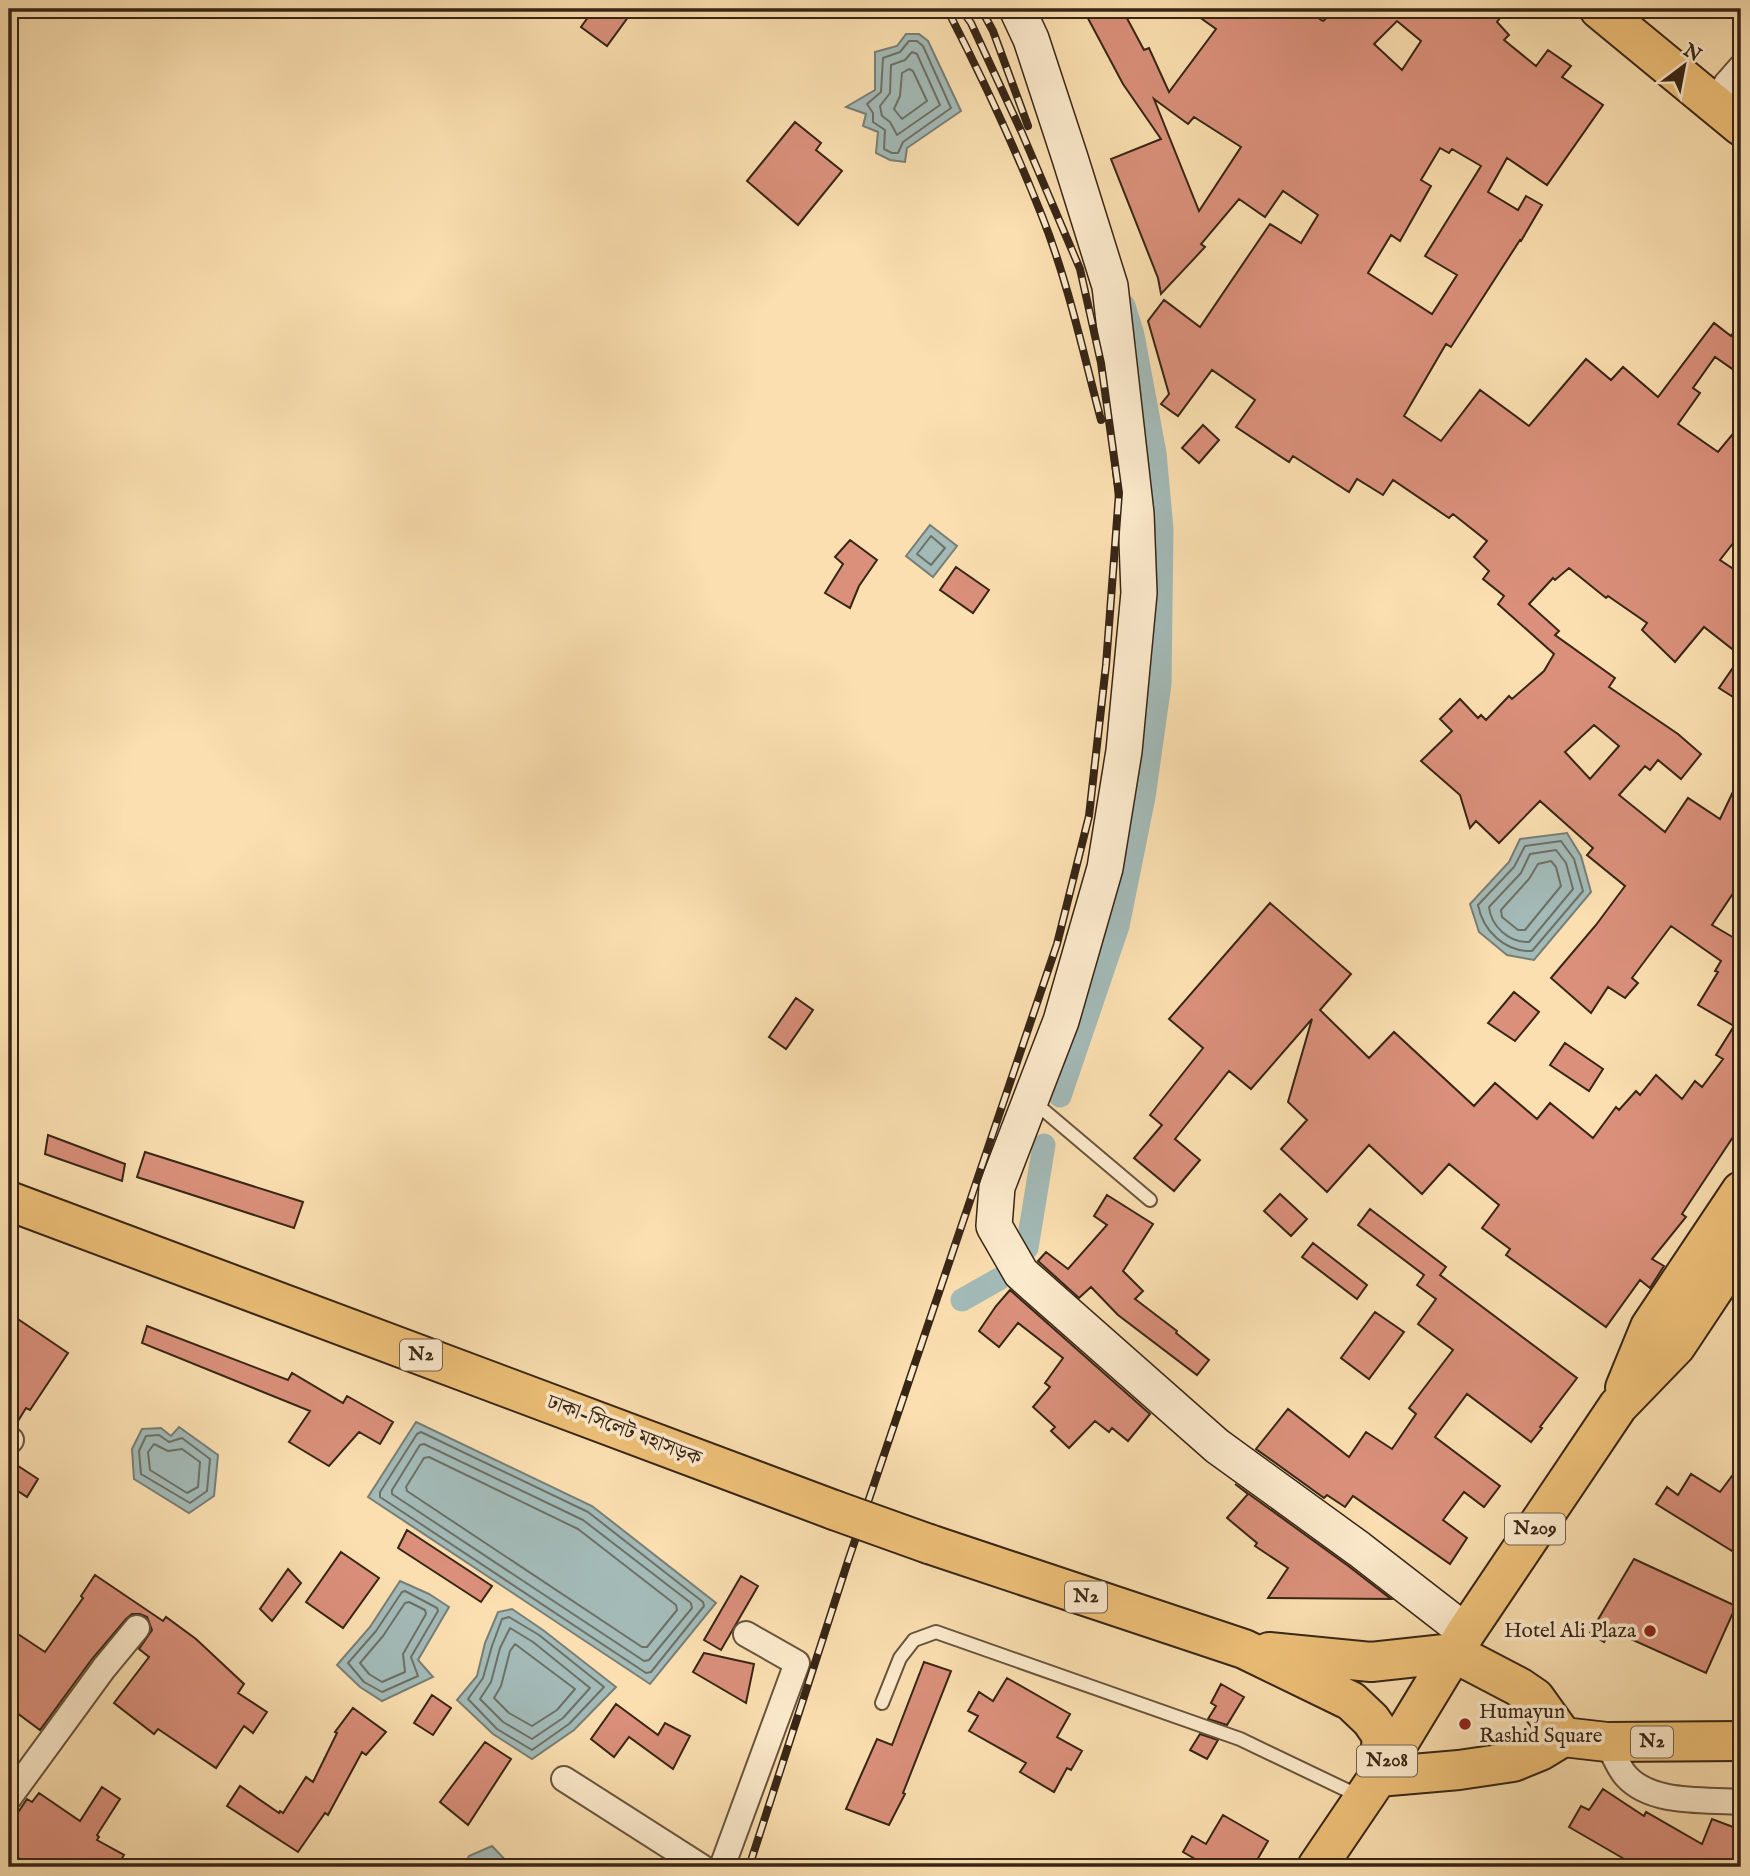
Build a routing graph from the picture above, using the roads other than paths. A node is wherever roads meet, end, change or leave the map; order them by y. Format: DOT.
graph roads {
  1 [pos="1017,9"];
  2 [pos="1599,9"];
  3 [pos="1633,9"];
  4 [pos="1736,82"];
  5 [pos="1741,126"];
  6 [pos="1031,1100"];
  7 [pos="1741,1191"];
  8 [pos="9,1200"];
  9 [pos="1150,1200"];
  10 [pos="1737,1262"];
  11 [pos="1618,1406"];
  12 [pos="137,1628"];
  13 [pos="746,1634"];
  14 [pos="1460,1643"];
  15 [pos="1244,1649"];
  16 [pos="882,1703"];
  17 [pos="1563,1737"];
  18 [pos="1741,1741"];
  19 [pos="1607,1742"];
  20 [pos="564,1779"];
  21 [pos="1371,1788"];
  22 [pos="9,1798"];
  23 [pos="1741,1802"];
  24 [pos="702,1867"];
  25 [pos="722,1867"];
  26 [pos="1317,1867"];
  1 -- 6 [label="street"];
  2 -- 5 [label="highway"];
  3 -- 4 [label="highway"];
  6 -- 9 [label="lane"];
  6 -- 14 [label="street"];
  7 -- 11 [label="highway, N209"];
  8 -- 15 [label="highway, ঢাকা-সিলেট মহাসড়ক / N2, bridge"];
  10 -- 11 [label="highway, N209"];
  11 -- 14 [label="highway, N209"];
  12 -- 22 [label="street"];
  13 -- 25 [label="street"];
  14 -- 15 [label="highway, ঢাকা-সিলেট মহাসড়ক / N2"];
  14 -- 17 [label="highway"];
  14 -- 21 [label="highway, N208"];
  15 -- 21 [label="highway, ঢাকা-সিলেট মহাসড়ক / N2"];
  16 -- 21 [label="lane"];
  17 -- 19 [label="highway, N2"];
  17 -- 21 [label="highway"];
  18 -- 19 [label="highway, N2"];
  19 -- 23 [label="street"];
  20 -- 24 [label="street"];
  21 -- 26 [label="highway, N208"];
}
